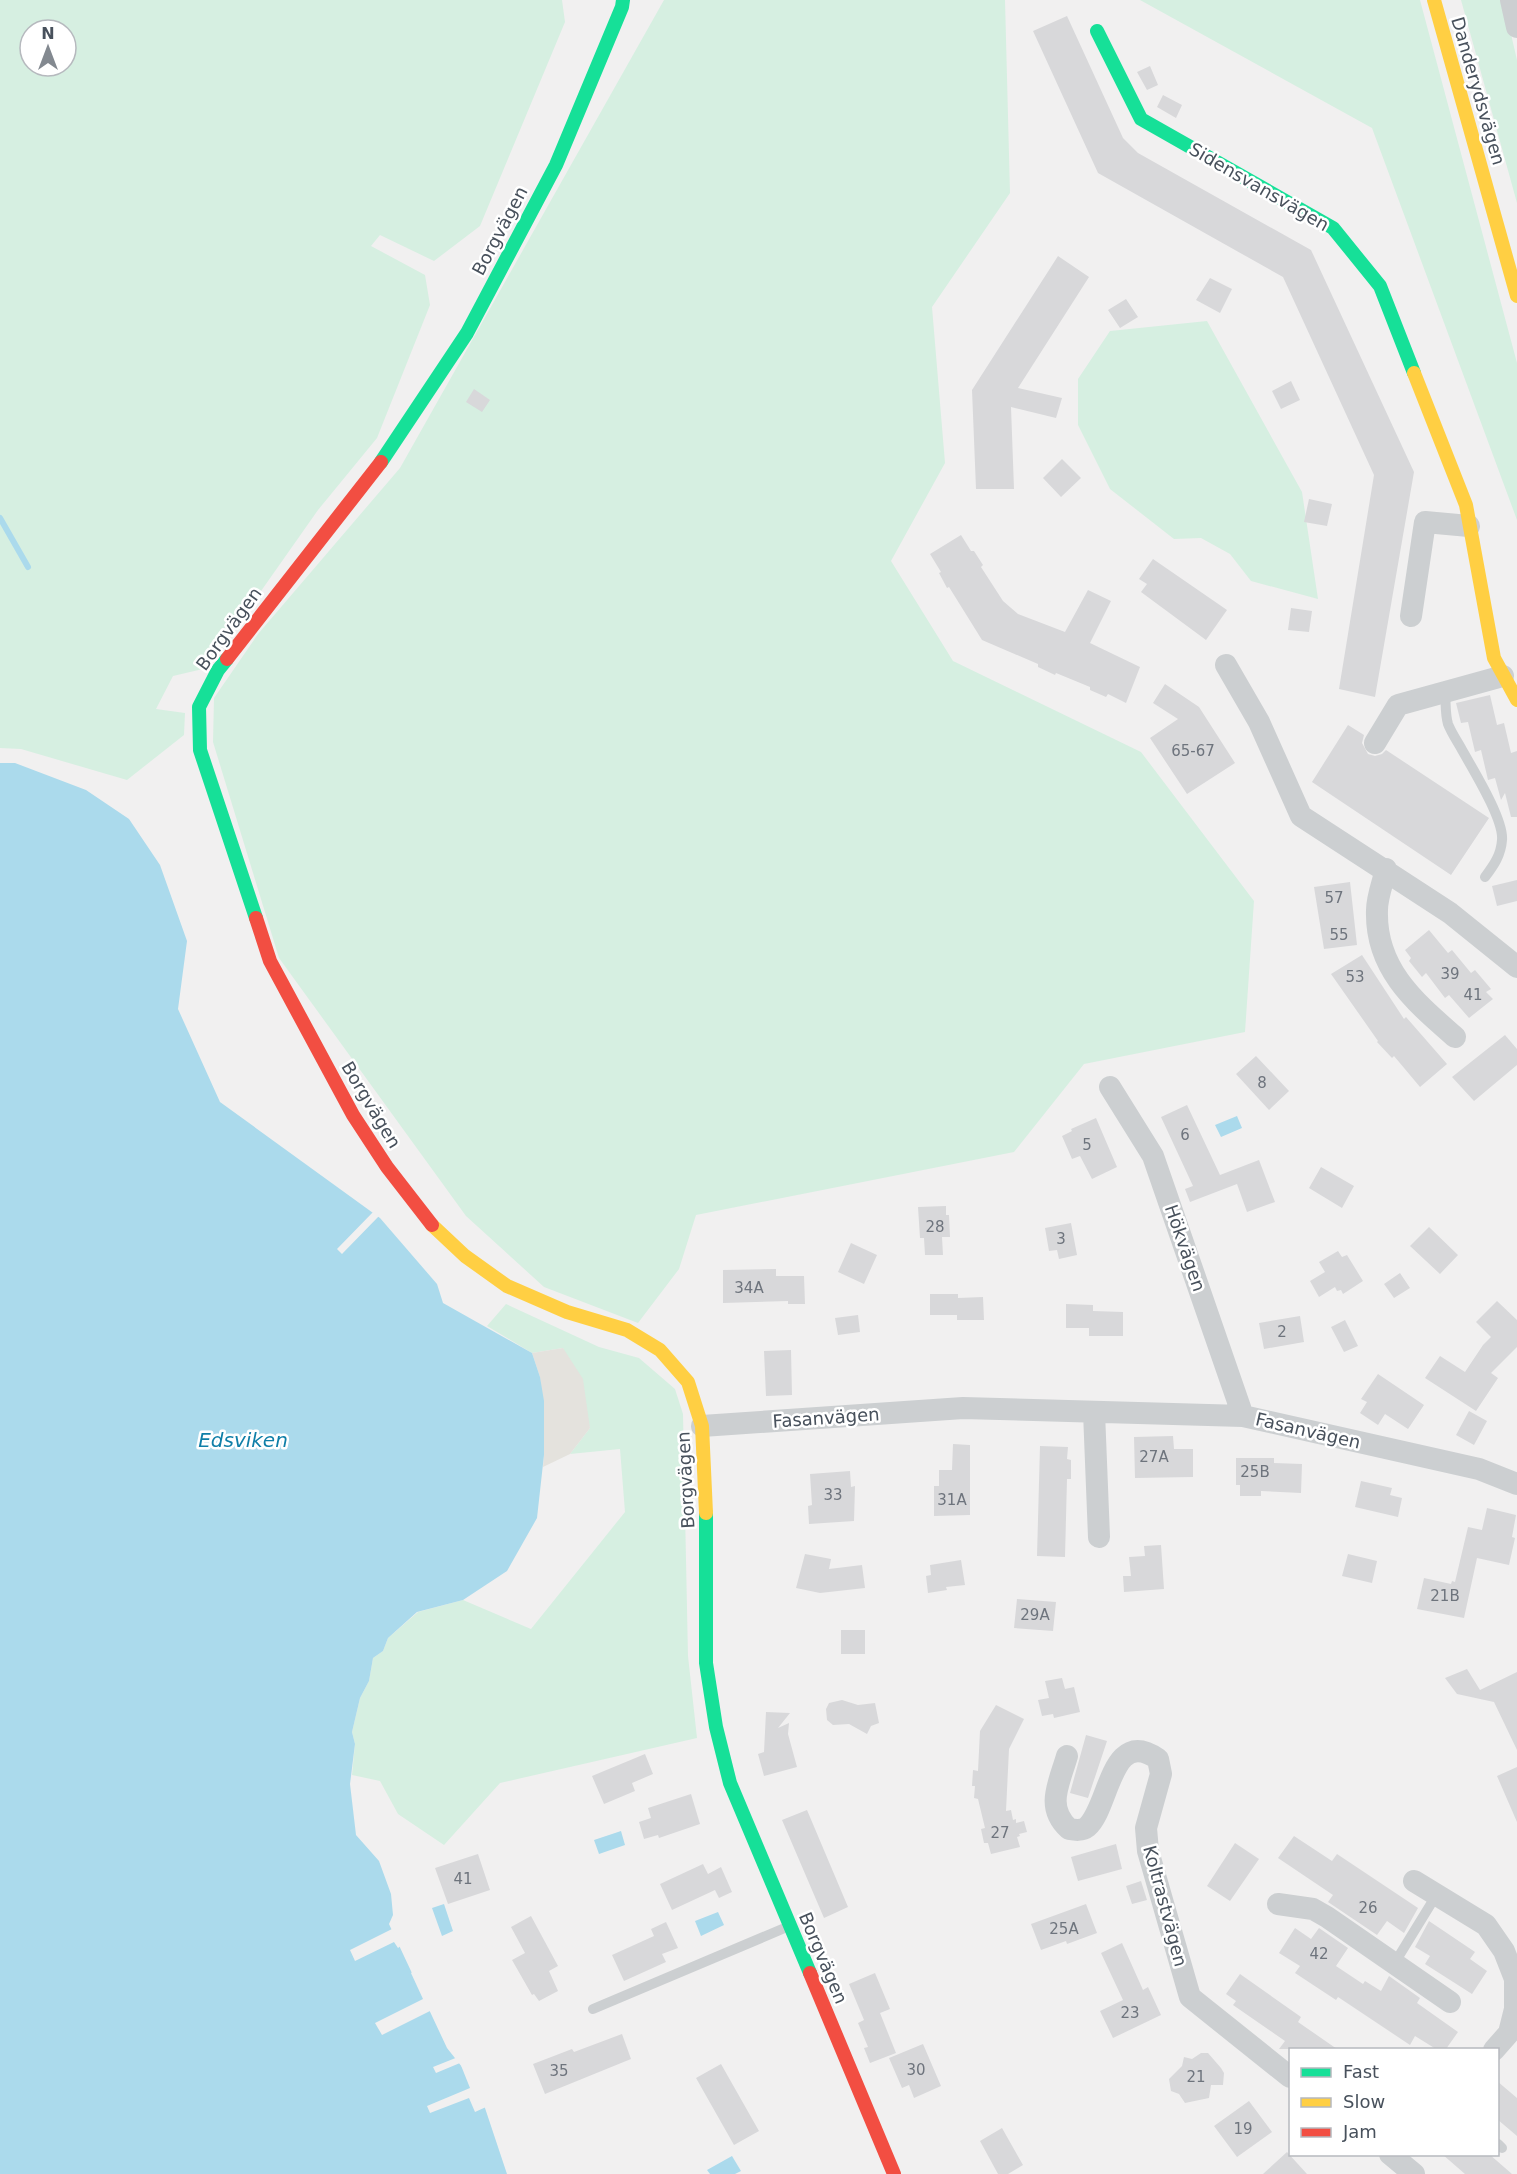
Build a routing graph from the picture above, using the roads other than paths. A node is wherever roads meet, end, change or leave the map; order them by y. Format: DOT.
graph roads {
  1 [pos="623,0"];
  2 [pos="1434,0"];
  3 [pos="1511,0"];
  4 [pos="1517,27"];
  5 [pos="1097,31"];
  6 [pos="1517,296"];
  7 [pos="1469,526"];
  8 [pos="1411,616"];
  9 [pos="1226,665"];
  10 [pos="1503,676"];
  11 [pos="1445,692"];
  12 [pos="1517,700"];
  13 [pos="1375,743"];
  14 [pos="1386,869"];
  15 [pos="1485,877"];
  16 [pos="1517,967"];
  17 [pos="1455,1037"];
  18 [pos="1110,1087"];
  19 [pos="1094,1412"];
  20 [pos="1243,1416"];
  21 [pos="702,1426"];
  22 [pos="1517,1484"];
  23 [pos="1099,1537"];
  24 [pos="1067,1756"];
  25 [pos="1414,1881"];
  26 [pos="1437,1894"];
  27 [pos="1278,1904"];
  28 [pos="790,1925"];
  29 [pos="1394,1964"];
  30 [pos="1450,2002"];
  31 [pos="593,2009"];
  32 [pos="1495,2048"];
  33 [pos="1289,2076"];
  34 [pos="1393,2156"];
  35 [pos="894,2174"];
  36 [pos="1414,2174"];
  1 -- 21 [label="street, Borgvägen"];
  2 -- 6 [label="street, Danderydsvägen"];
  3 -- 4 [label="street"];
  5 -- 7 [label="street, Sidensvansvägen"];
  7 -- 8 [label="street"];
  7 -- 10 [label="street, Sidensvansvägen"];
  9 -- 14 [label="street"];
  10 -- 11 [label="street"];
  10 -- 12 [label="street, Sidensvansvägen"];
  11 -- 13 [label="street"];
  11 -- 15 [label="lane"];
  14 -- 16 [label="street"];
  14 -- 17 [label="street"];
  18 -- 20 [label="street, Hökvägen"];
  19 -- 20 [label="street, Fasanvägen"];
  19 -- 21 [label="street, Fasanvägen"];
  19 -- 23 [label="street"];
  20 -- 22 [label="street, Fasanvägen"];
  21 -- 28 [label="street, Borgvägen"];
  24 -- 33 [label="street, Koltrastvägen"];
  25 -- 26 [label="street"];
  26 -- 29 [label="lane"];
  26 -- 32 [label="street"];
  27 -- 29 [label="street"];
  28 -- 31 [label="lane"];
  28 -- 35 [label="street, Borgvägen"];
  29 -- 30 [label="street"];
  34 -- 36 [label="street"];
}
